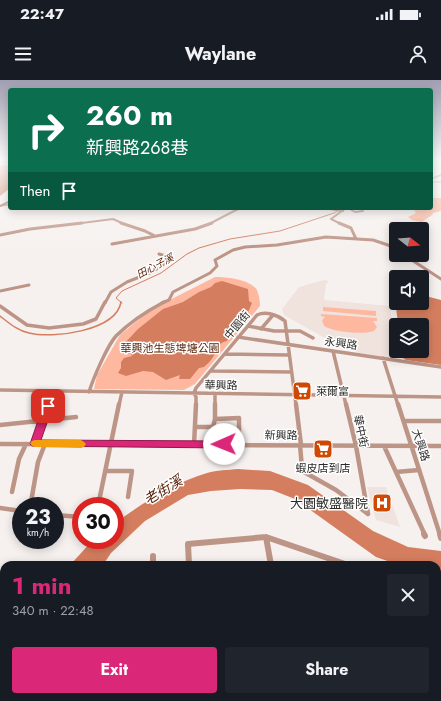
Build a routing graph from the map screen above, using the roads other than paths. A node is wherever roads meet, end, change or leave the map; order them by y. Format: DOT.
graph roads {
  1 [pos="236,210"];
  2 [pos="337,210"];
  3 [pos="351,210"];
  4 [pos="343,211"];
  5 [pos="363,211"];
  6 [pos="0,235"];
  7 [pos="155,236"];
  8 [pos="356,239"];
  9 [pos="112,244"];
  10 [pos="389,246"];
  11 [pos="159,254"];
  12 [pos="415,262"];
  13 [pos="441,279"];
  14 [pos="29,285"];
  15 [pos="0,291"];
  16 [pos="0,306"];
  17 [pos="273,315"];
  18 [pos="248,326"];
  19 [pos="261,329"];
  20 [pos="285,331"];
  21 [pos="238,337"];
  22 [pos="313,338"];
  23 [pos="287,344"];
  24 [pos="333,351"];
  25 [pos="225,354"];
  26 [pos="288,355"];
  27 [pos="382,358"];
  28 [pos="440,367"];
  29 [pos="211,371"];
  30 [pos="290,372"];
  31 [pos="441,372"];
  32 [pos="0,390"];
  33 [pos="53,392"];
  34 [pos="89,392"];
  35 [pos="122,392"];
  36 [pos="194,393"];
  37 [pos="215,394"];
  38 [pos="293,395"];
  39 [pos="344,396"];
  40 [pos="395,396"];
  41 [pos="441,397"];
  42 [pos="76,417"];
  43 [pos="214,419"];
  44 [pos="43,420"];
  45 [pos="404,421"];
  46 [pos="441,421"];
  47 [pos="0,425"];
  48 [pos="195,427"];
  49 [pos="0,444"];
  50 [pos="26,444"];
  51 [pos="35,444"];
  52 [pos="45,444"];
  53 [pos="110,444"];
  54 [pos="239,444"];
  55 [pos="194,445"];
  56 [pos="300,445"];
  57 [pos="356,446"];
  58 [pos="384,446"];
  59 [pos="411,446"];
  60 [pos="441,446"];
  61 [pos="419,470"];
  62 [pos="105,471"];
  63 [pos="396,472"];
  64 [pos="12,492"];
  65 [pos="32,497"];
  66 [pos="100,497"];
  67 [pos="128,497"];
  68 [pos="0,508"];
  69 [pos="12,510"];
  70 [pos="425,536"];
  71 [pos="266,537"];
  72 [pos="441,538"];
  73 [pos="153,556"];
  74 [pos="153,561"];
  75 [pos="189,561"];
  76 [pos="270,561"];
  77 [pos="336,561"];
  1 -- 7 [label="street"];
  2 -- 4 [label="street"];
  3 -- 5 [label="street"];
  4 -- 8 [label="street"];
  6 -- 7 [label="street"];
  7 -- 9 [label="street"];
  8 -- 10 [label="street"];
  8 -- 34 [label="street"];
  11 -- 16 [label="street"];
  12 -- 13 [label="street"];
  14 -- 15 [label="street"];
  17 -- 18 [label="street, 中園街"];
  17 -- 19 [label="street"];
  17 -- 20 [label="street"];
  18 -- 19 [label="street"];
  18 -- 21 [label="street, 中園街"];
  19 -- 20 [label="street"];
  20 -- 22 [label="street"];
  20 -- 23 [label="street"];
  21 -- 23 [label="street, 永興路"];
  21 -- 25 [label="street, 中園街"];
  23 -- 24 [label="street, 永興路"];
  23 -- 26 [label="street"];
  24 -- 27 [label="street, 永興路"];
  24 -- 39 [label="street, 華中街"];
  25 -- 26 [label="street"];
  25 -- 29 [label="street, 中園街"];
  26 -- 30 [label="street"];
  27 -- 28 [label="street, 永興路"];
  27 -- 40 [label="street, 大興路"];
  28 -- 31 [label="street"];
  29 -- 30 [label="street"];
  29 -- 36 [label="street, 中園街"];
  30 -- 38 [label="street"];
  32 -- 33 [label="street, 華興路"];
  33 -- 34 [label="street, 華興路"];
  33 -- 44 [label="street"];
  34 -- 35 [label="street, 華興路"];
  35 -- 36 [label="street, 華興路"];
  35 -- 53 [label="street"];
  36 -- 37 [label="street, 華興路"];
  36 -- 48 [label="street"];
  37 -- 38 [label="street, 華興路"];
  37 -- 43 [label="street"];
  38 -- 39 [label="street, 華興路"];
  38 -- 56 [label="street"];
  39 -- 40 [label="street, 華興路"];
  39 -- 57 [label="street, 華中街"];
  40 -- 41 [label="street, 華興路"];
  40 -- 45 [label="street, 大興路"];
  42 -- 44 [label="street"];
  43 -- 48 [label="street"];
  43 -- 54 [label="street"];
  44 -- 47 [label="street"];
  44 -- 51 [label="street"];
  45 -- 46 [label="street"];
  45 -- 59 [label="street, 大興路"];
  48 -- 55 [label="street"];
  49 -- 50 [label="street, 新興路"];
  50 -- 51 [label="street, 新興路"];
  50 -- 64 [label="street"];
  51 -- 52 [label="street, 新興路"];
  52 -- 53 [label="street, 新興路"];
  52 -- 65 [label="street"];
  53 -- 55 [label="street, 新興路"];
  53 -- 62 [label="street"];
  54 -- 55 [label="street, 新興路"];
  54 -- 56 [label="street, 新興路"];
  56 -- 57 [label="street, 新興路"];
  56 -- 57 [label="street, 華中街"];
  57 -- 58 [label="street, 新興路"];
  58 -- 59 [label="street, 新興路"];
  58 -- 63 [label="street"];
  59 -- 60 [label="street, 新興路"];
  59 -- 61 [label="street, 大興路"];
  61 -- 63 [label="street"];
  61 -- 72 [label="street, 大興路"];
  62 -- 66 [label="street"];
  62 -- 67 [label="street"];
  63 -- 70 [label="street"];
  68 -- 69 [label="street"];
  71 -- 75 [label="street"];
  71 -- 76 [label="street"];
  71 -- 77 [label="street"];
  73 -- 74 [label="street"];
}
